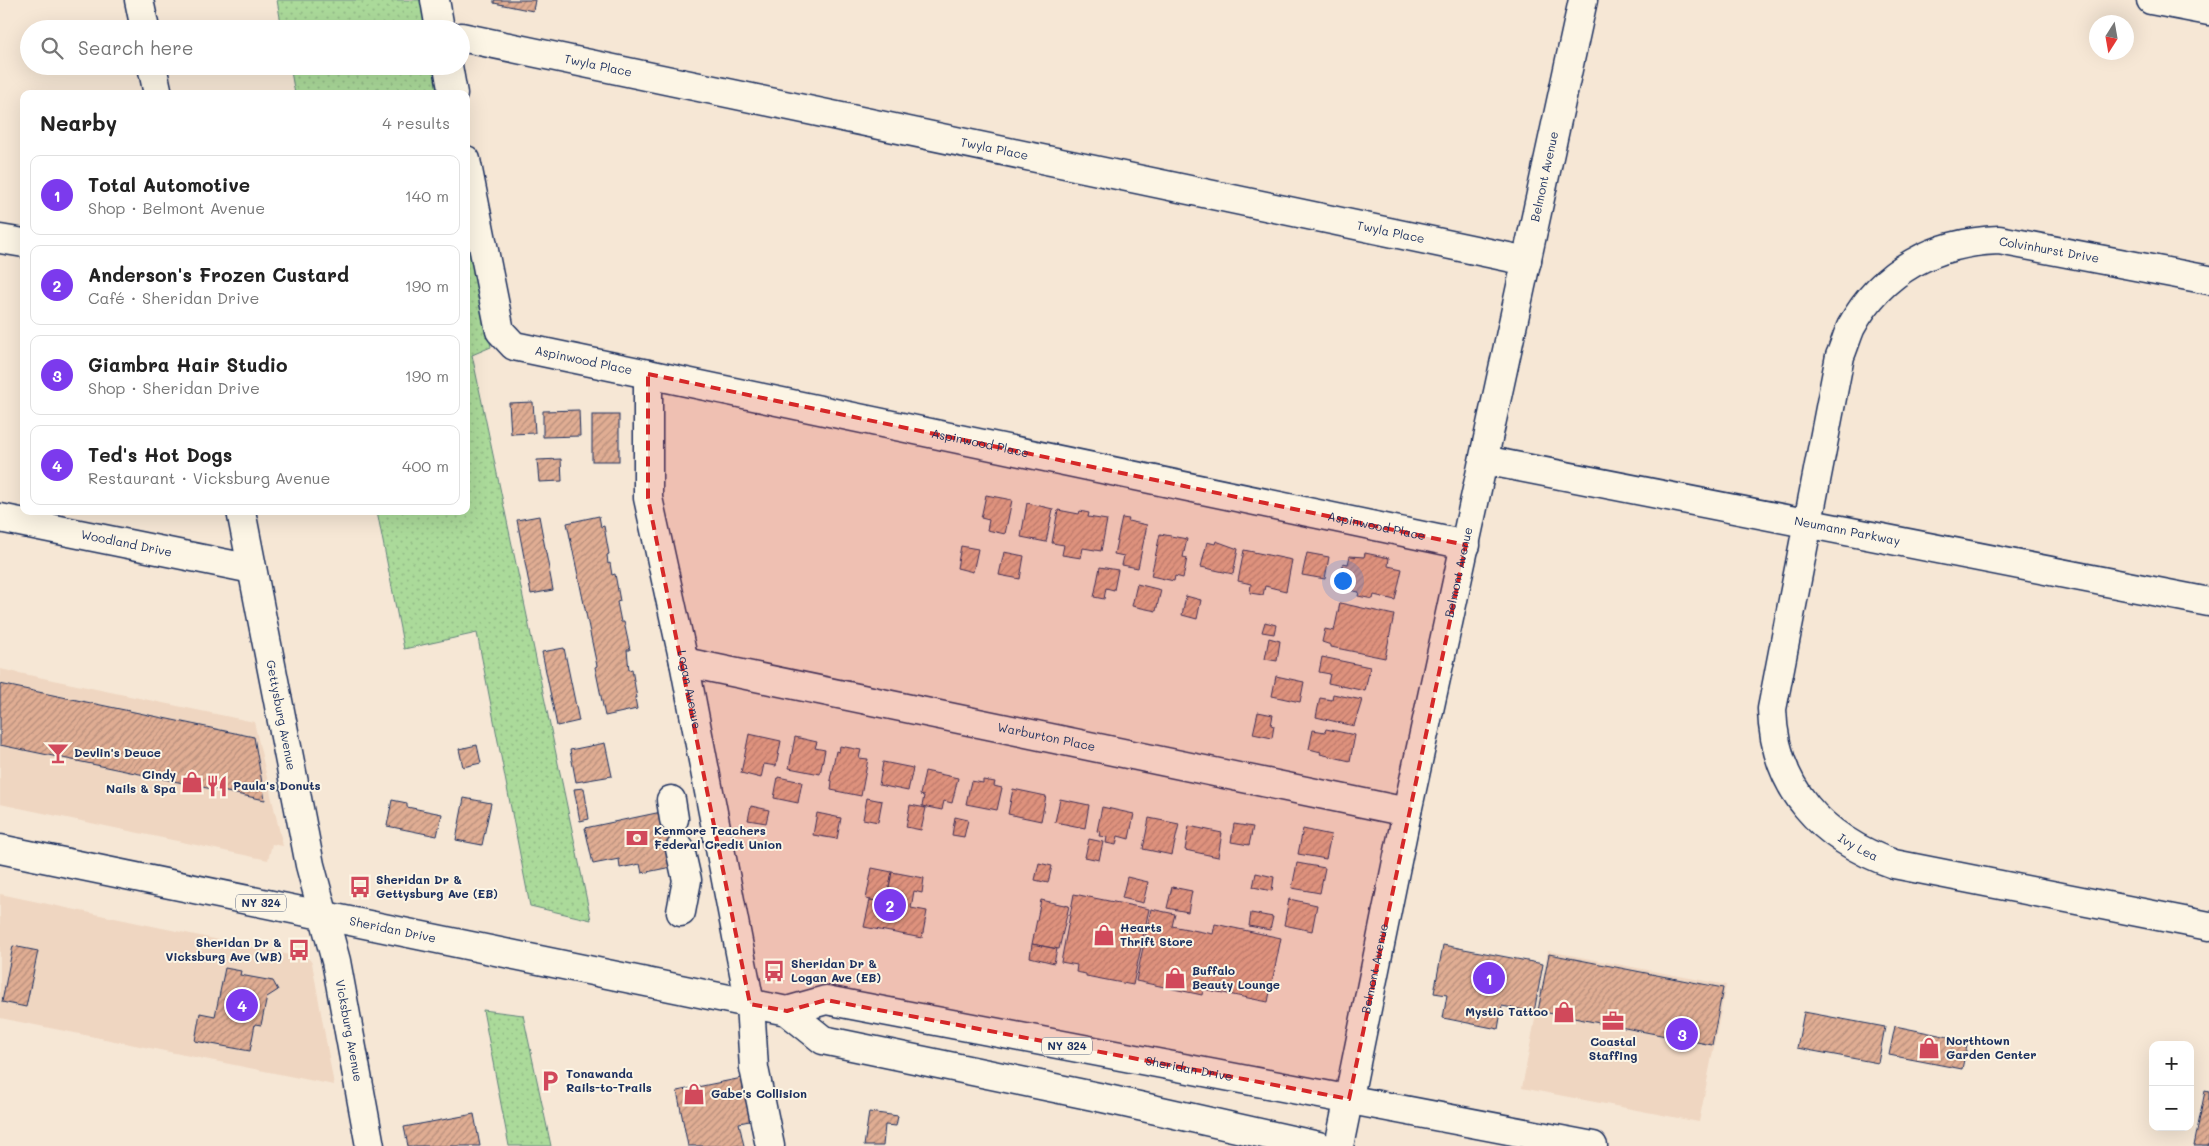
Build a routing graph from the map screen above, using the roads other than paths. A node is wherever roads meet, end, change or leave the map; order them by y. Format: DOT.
graph roads {
  1 [pos="139,0"];
  2 [pos="435,0"];
  3 [pos="1583,0"];
  4 [pos="2152,0"];
  5 [pos="2209,11"];
  6 [pos="143,20"];
  7 [pos="438,20"];
  8 [pos="470,39"];
  9 [pos="154,75"];
  10 [pos="450,75"];
  11 [pos="157,90"];
  12 [pos="452,90"];
  13 [pos="470,180"];
  14 [pos="0,239"];
  15 [pos="20,243"];
  16 [pos="1527,261"];
  17 [pos="2209,280"];
  18 [pos="648,374"];
  19 [pos="1484,460"];
  20 [pos="242,515"];
  21 [pos="0,518"];
  22 [pos="1807,524"];
  23 [pos="1466,545"];
  24 [pos="252,569"];
  25 [pos="2209,602"];
  26 [pos="684,662"];
  27 [pos="1408,812"];
  28 [pos="0,849"];
  29 [pos="680,849"];
  30 [pos="681,912"];
  31 [pos="324,917"];
  32 [pos="2209,926"];
  33 [pos="750,1004"];
  34 [pos="787,1012"];
  35 [pos="1349,1099"];
  36 [pos="370,1146"];
  37 [pos="770,1146"];
  38 [pos="1318,1146"];
  39 [pos="1340,1146"];
  40 [pos="1593,1146"];
  1 -- 6 [label="street"];
  2 -- 7 [label="street"];
  3 -- 16 [label="street, Belmont Avenue"];
  4 -- 5 [label="street"];
  8 -- 16 [label="street, Twyla Place"];
  9 -- 11 [label="street"];
  10 -- 12 [label="street"];
  13 -- 18 [label="street, Aspinwood Place"];
  14 -- 15 [label="street"];
  16 -- 19 [label="street, Belmont Avenue"];
  17 -- 22 [label="street, Colvinhurst Drive"];
  18 -- 23 [label="street, Aspinwood Place"];
  18 -- 26 [label="street, Logan Avenue"];
  19 -- 22 [label="street, Neumann Parkway"];
  19 -- 23 [label="street, Belmont Avenue"];
  20 -- 24 [label="street, Gettysburg Avenue"];
  21 -- 24 [label="street, Woodland Drive"];
  22 -- 25 [label="street, Neumann Parkway"];
  22 -- 32 [label="street, Ivy Lea"];
  23 -- 27 [label="street, Belmont Avenue"];
  24 -- 31 [label="street, Gettysburg Avenue"];
  26 -- 27 [label="street, Warburton Place"];
  26 -- 33 [label="street, Logan Avenue"];
  27 -- 35 [label="street, Belmont Avenue"];
  28 -- 31 [label="street, Sheridan Drive / NY 324"];
  29 -- 30 [label="street"];
  31 -- 33 [label="street, Sheridan Drive / NY 324"];
  31 -- 36 [label="street, Vicksburg Avenue"];
  33 -- 34 [label="street, Sheridan Drive / NY 324"];
  33 -- 37 [label="street, Logan Avenue"];
  34 -- 35 [label="street, Sheridan Drive / NY 324"];
  34 -- 38 [label="street, Sheridan Drive / NY 324"];
  35 -- 39 [label="street, Belmont Avenue"];
  35 -- 40 [label="street, Sheridan Drive / NY 324"];
}
